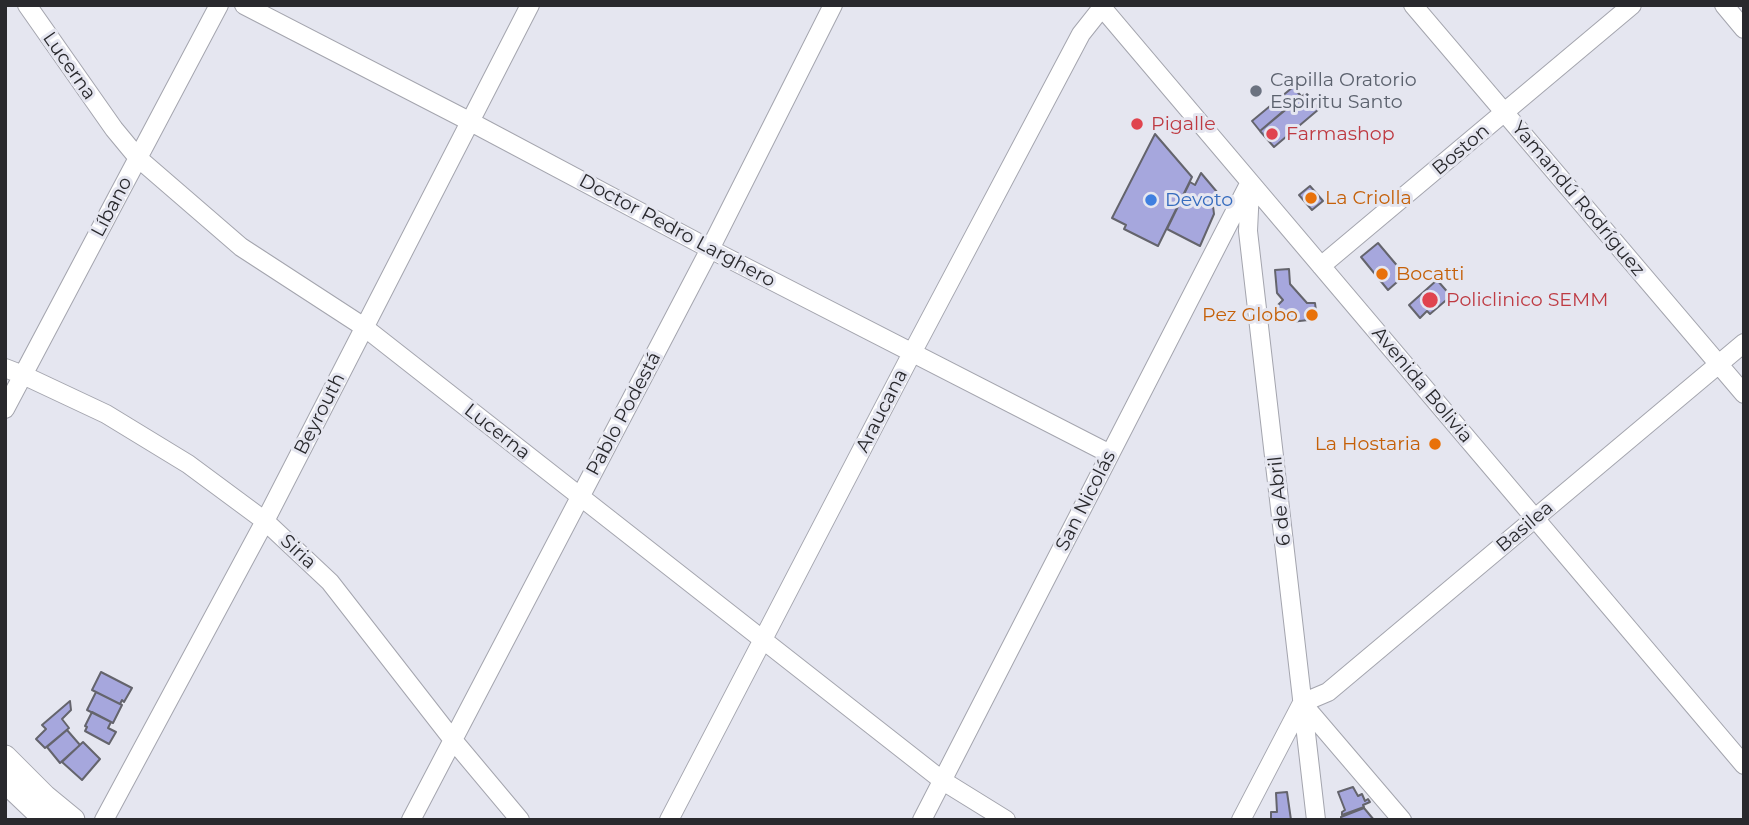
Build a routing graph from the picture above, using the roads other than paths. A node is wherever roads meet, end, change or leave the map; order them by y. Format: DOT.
graph roads {
  1 [pos="27,5"];
  2 [pos="219,5"];
  3 [pos="244,5"];
  4 [pos="530,5"];
  5 [pos="834,5"];
  6 [pos="1413,5"];
  7 [pos="1632,5"];
  8 [pos="1724,5"];
  9 [pos="1102,6"];
  10 [pos="1744,29"];
  11 [pos="1504,113"];
  12 [pos="469,121"];
  13 [pos="138,158"];
  14 [pos="1250,182"];
  15 [pos="710,249"];
  16 [pos="1321,266"];
  17 [pos="364,327"];
  18 [pos="1744,343"];
  19 [pos="912,353"];
  20 [pos="1718,364"];
  21 [pos="5,368"];
  22 [pos="23,375"];
  23 [pos="1744,394"];
  24 [pos="5,409"];
  25 [pos="1110,454"];
  26 [pos="580,497"];
  27 [pos="1536,518"];
  28 [pos="265,521"];
  29 [pos="763,640"];
  30 [pos="1302,703"];
  31 [pos="453,740"];
  32 [pos="5,757"];
  33 [pos="1744,765"];
  34 [pos="5,781"];
  35 [pos="943,781"];
  36 [pos="46,820"];
  37 [pos="73,820"];
  38 [pos="104,820"];
  39 [pos="411,820"];
  40 [pos="520,820"];
  41 [pos="669,820"];
  42 [pos="922,820"];
  43 [pos="1006,820"];
  44 [pos="1241,820"];
  45 [pos="1316,820"];
  46 [pos="1402,820"];
  1 -- 13 [label="street, Lucerna"];
  2 -- 13 [label="street, Líbano"];
  3 -- 12 [label="street, Doctor Pedro Larghero"];
  4 -- 12 [label="street, Beyrouth"];
  5 -- 15 [label="street, Pablo Podestá"];
  6 -- 11 [label="street, Yamandú Rodríguez"];
  7 -- 11 [label="street, Boston"];
  8 -- 10 [label="street"];
  9 -- 14 [label="street, Avenida Bolivia"];
  9 -- 19 [label="street, Araucana"];
  11 -- 16 [label="street, Boston"];
  11 -- 20 [label="street, Yamandú Rodríguez"];
  12 -- 15 [label="street, Doctor Pedro Larghero"];
  12 -- 17 [label="street, Beyrouth"];
  13 -- 17 [label="street, Lucerna"];
  13 -- 22 [label="street, Líbano"];
  14 -- 16 [label="street, Avenida Bolivia"];
  14 -- 25 [label="street, San Nicolás"];
  14 -- 30 [label="street, 6 de Abril"];
  15 -- 19 [label="street, Doctor Pedro Larghero"];
  15 -- 26 [label="street, Pablo Podestá"];
  16 -- 27 [label="street, Avenida Bolivia"];
  17 -- 26 [label="street, Lucerna"];
  17 -- 28 [label="street, Beyrouth"];
  18 -- 20 [label="street, Basilea"];
  19 -- 25 [label="street, Doctor Pedro Larghero"];
  19 -- 29 [label="street, Araucana"];
  20 -- 23 [label="street, Yamandú Rodríguez"];
  20 -- 27 [label="street, Basilea"];
  21 -- 22 [label="street, Siria"];
  22 -- 24 [label="street, Líbano"];
  22 -- 28 [label="street, Siria"];
  25 -- 35 [label="street, San Nicolás"];
  26 -- 29 [label="street, Lucerna"];
  26 -- 31 [label="street, Pablo Podestá"];
  27 -- 30 [label="street, Basilea"];
  27 -- 33 [label="street, Avenida Bolivia"];
  28 -- 31 [label="street, Siria"];
  28 -- 38 [label="street, Beyrouth"];
  29 -- 35 [label="street, Lucerna"];
  29 -- 41 [label="street, Araucana"];
  30 -- 44 [label="street"];
  30 -- 45 [label="street, 6 de Abril"];
  30 -- 46 [label="street"];
  31 -- 39 [label="street, Pablo Podestá"];
  31 -- 40 [label="street, Siria"];
  32 -- 37 [label="main road"];
  34 -- 36 [label="main road"];
  35 -- 42 [label="street, San Nicolás"];
  35 -- 43 [label="street, Lucerna"];
}
